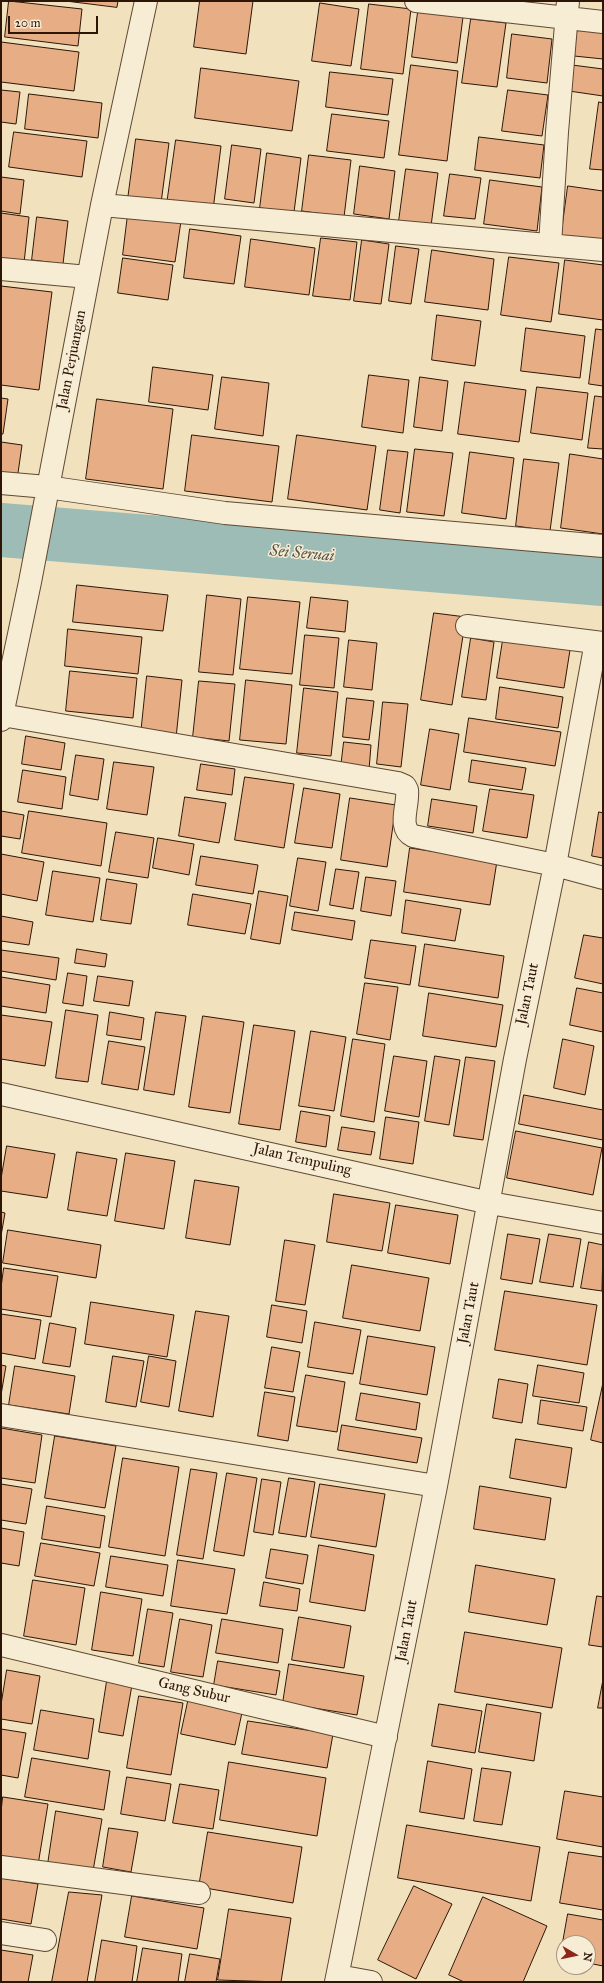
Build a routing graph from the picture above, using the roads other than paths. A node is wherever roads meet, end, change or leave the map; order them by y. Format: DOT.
graph roads {
  1 [pos="146,1"];
  2 [pos="416,1"];
  3 [pos="568,9"];
  4 [pos="603,22"];
  5 [pos="102,205"];
  6 [pos="550,245"];
  7 [pos="603,250"];
  8 [pos="1,269"];
  9 [pos="88,276"];
  10 [pos="1,483"];
  11 [pos="46,491"];
  12 [pos="603,546"];
  13 [pos="467,626"];
  14 [pos="600,643"];
  15 [pos="2,717"];
  16 [pos="555,865"];
  17 [pos="603,878"];
  18 [pos="1,1094"];
  19 [pos="490,1202"];
  20 [pos="603,1224"];
  21 [pos="1,1415"];
  22 [pos="436,1486"];
  23 [pos="1,1645"];
  24 [pos="386,1737"];
  25 [pos="1,1867"];
  26 [pos="199,1893"];
  27 [pos="1,1933"];
  28 [pos="45,1940"];
  29 [pos="337,1979"];
  30 [pos="371,1982"];
  1 -- 5 [label="street, Jalan Perjuangan"];
  2 -- 3 [label="street"];
  3 -- 4 [label="street"];
  3 -- 6 [label="street"];
  5 -- 6 [label="street"];
  5 -- 9 [label="street, Jalan Perjuangan"];
  6 -- 7 [label="street"];
  8 -- 9 [label="street"];
  9 -- 11 [label="street, Jalan Perjuangan"];
  10 -- 11 [label="street"];
  11 -- 12 [label="street"];
  11 -- 15 [label="street, Jalan Perjuangan"];
  13 -- 14 [label="street"];
  14 -- 16 [label="street, Jalan Taut"];
  15 -- 16 [label="street"];
  16 -- 17 [label="street"];
  16 -- 19 [label="street, Jalan Taut"];
  18 -- 19 [label="street, Jalan Tempuling"];
  19 -- 20 [label="street, Jalan Tempuling"];
  19 -- 22 [label="street, Jalan Taut"];
  21 -- 22 [label="street"];
  22 -- 24 [label="street, Jalan Taut"];
  23 -- 24 [label="street, Gang Subur"];
  24 -- 29 [label="street, Jalan Taut"];
  25 -- 26 [label="street"];
  27 -- 28 [label="street"];
  29 -- 30 [label="street"];
}
